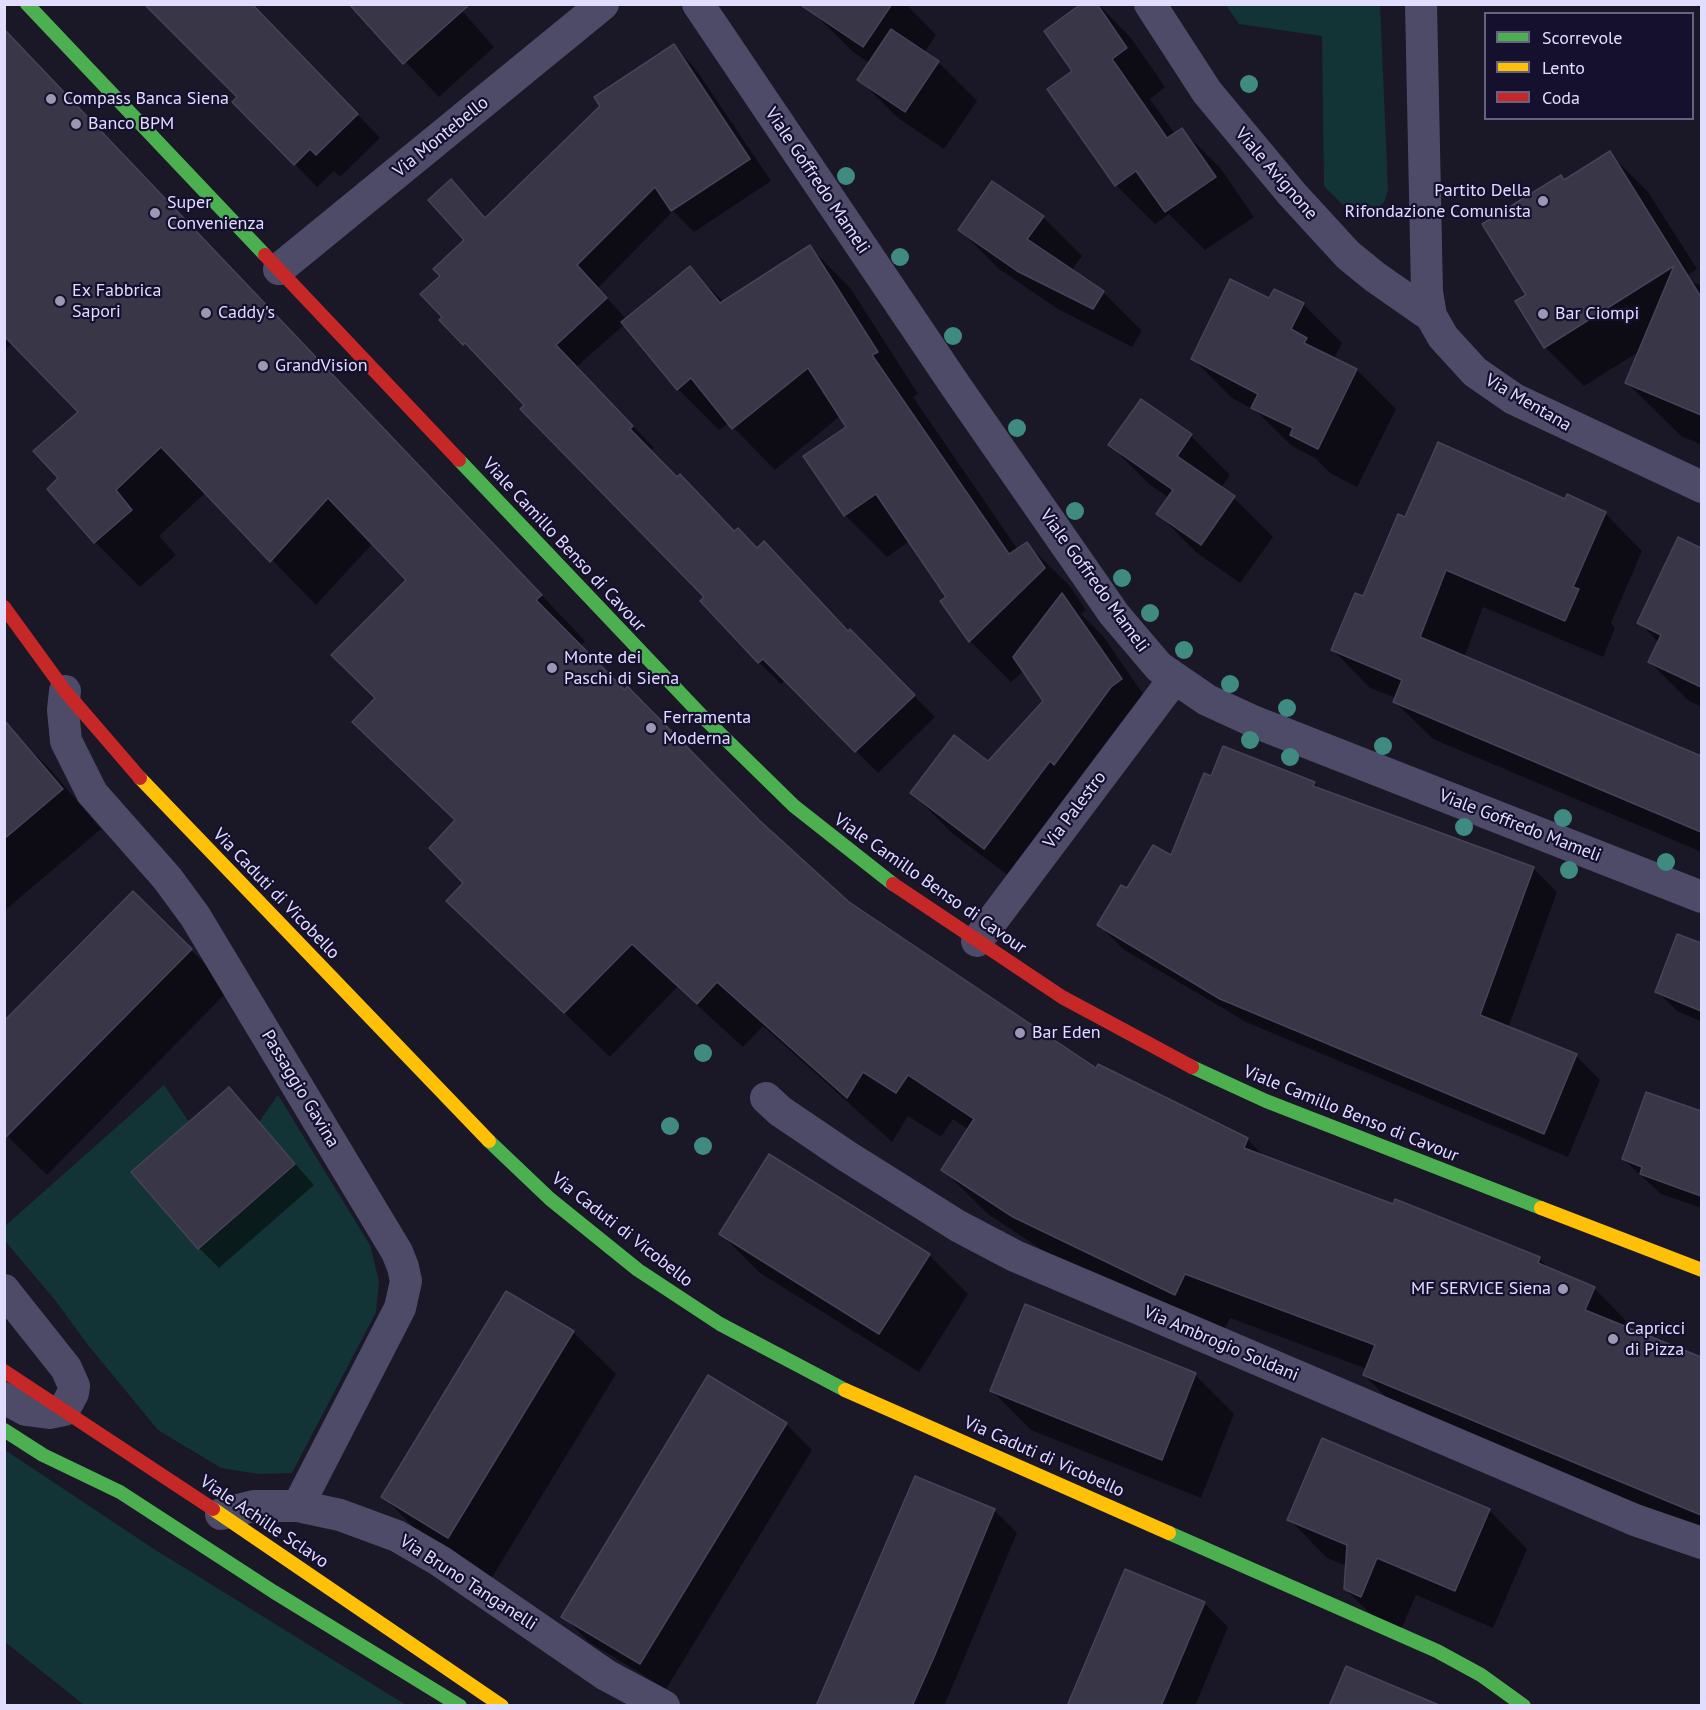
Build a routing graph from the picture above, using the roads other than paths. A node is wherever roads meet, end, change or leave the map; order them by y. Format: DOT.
graph roads {
  1 [pos="27,4"];
  2 [pos="603,4"];
  3 [pos="698,4"];
  4 [pos="1150,4"];
  5 [pos="1421,4"];
  6 [pos="279,269"];
  7 [pos="1431,316"];
  8 [pos="1701,487"];
  9 [pos="4,607"];
  10 [pos="1174,679"];
  11 [pos="65,691"];
  12 [pos="1701,897"];
  13 [pos="977,941"];
  14 [pos="766,1098"];
  15 [pos="1701,1270"];
  16 [pos="4,1290"];
  17 [pos="4,1371"];
  18 [pos="4,1398"];
  19 [pos="64,1410"];
  20 [pos="4,1430"];
  21 [pos="298,1506"];
  22 [pos="221,1514"];
  23 [pos="1701,1544"];
  24 [pos="460,1706"];
  25 [pos="502,1706"];
  26 [pos="664,1706"];
  27 [pos="1524,1706"];
  1 -- 6 [label="main road, Viale Camillo Benso di Cavour"];
  2 -- 6 [label="street, Via Montebello"];
  3 -- 10 [label="street, Viale Goffredo Mameli"];
  4 -- 7 [label="street, Viale Avignone"];
  5 -- 7 [label="street, Via Mentana"];
  6 -- 13 [label="main road, Viale Camillo Benso di Cavour"];
  7 -- 8 [label="street, Via Mentana"];
  9 -- 11 [label="main road, Via Caduti di Vicobello"];
  10 -- 12 [label="street, Viale Goffredo Mameli"];
  10 -- 13 [label="street, Via Palestro"];
  11 -- 21 [label="street, Passaggio Gavina"];
  11 -- 27 [label="main road, Via Caduti di Vicobello"];
  13 -- 15 [label="main road, Viale Camillo Benso di Cavour"];
  14 -- 23 [label="street, Via Ambrogio Soldani"];
  16 -- 19 [label="street"];
  17 -- 19 [label="main road, Viale Achille Sclavo"];
  18 -- 19 [label="street"];
  19 -- 22 [label="main road, Viale Achille Sclavo"];
  20 -- 24 [label="main road"];
  21 -- 22 [label="street, Via Bruno Tanganelli"];
  21 -- 26 [label="street, Via Bruno Tanganelli"];
  22 -- 25 [label="main road, Viale Achille Sclavo"];
}
